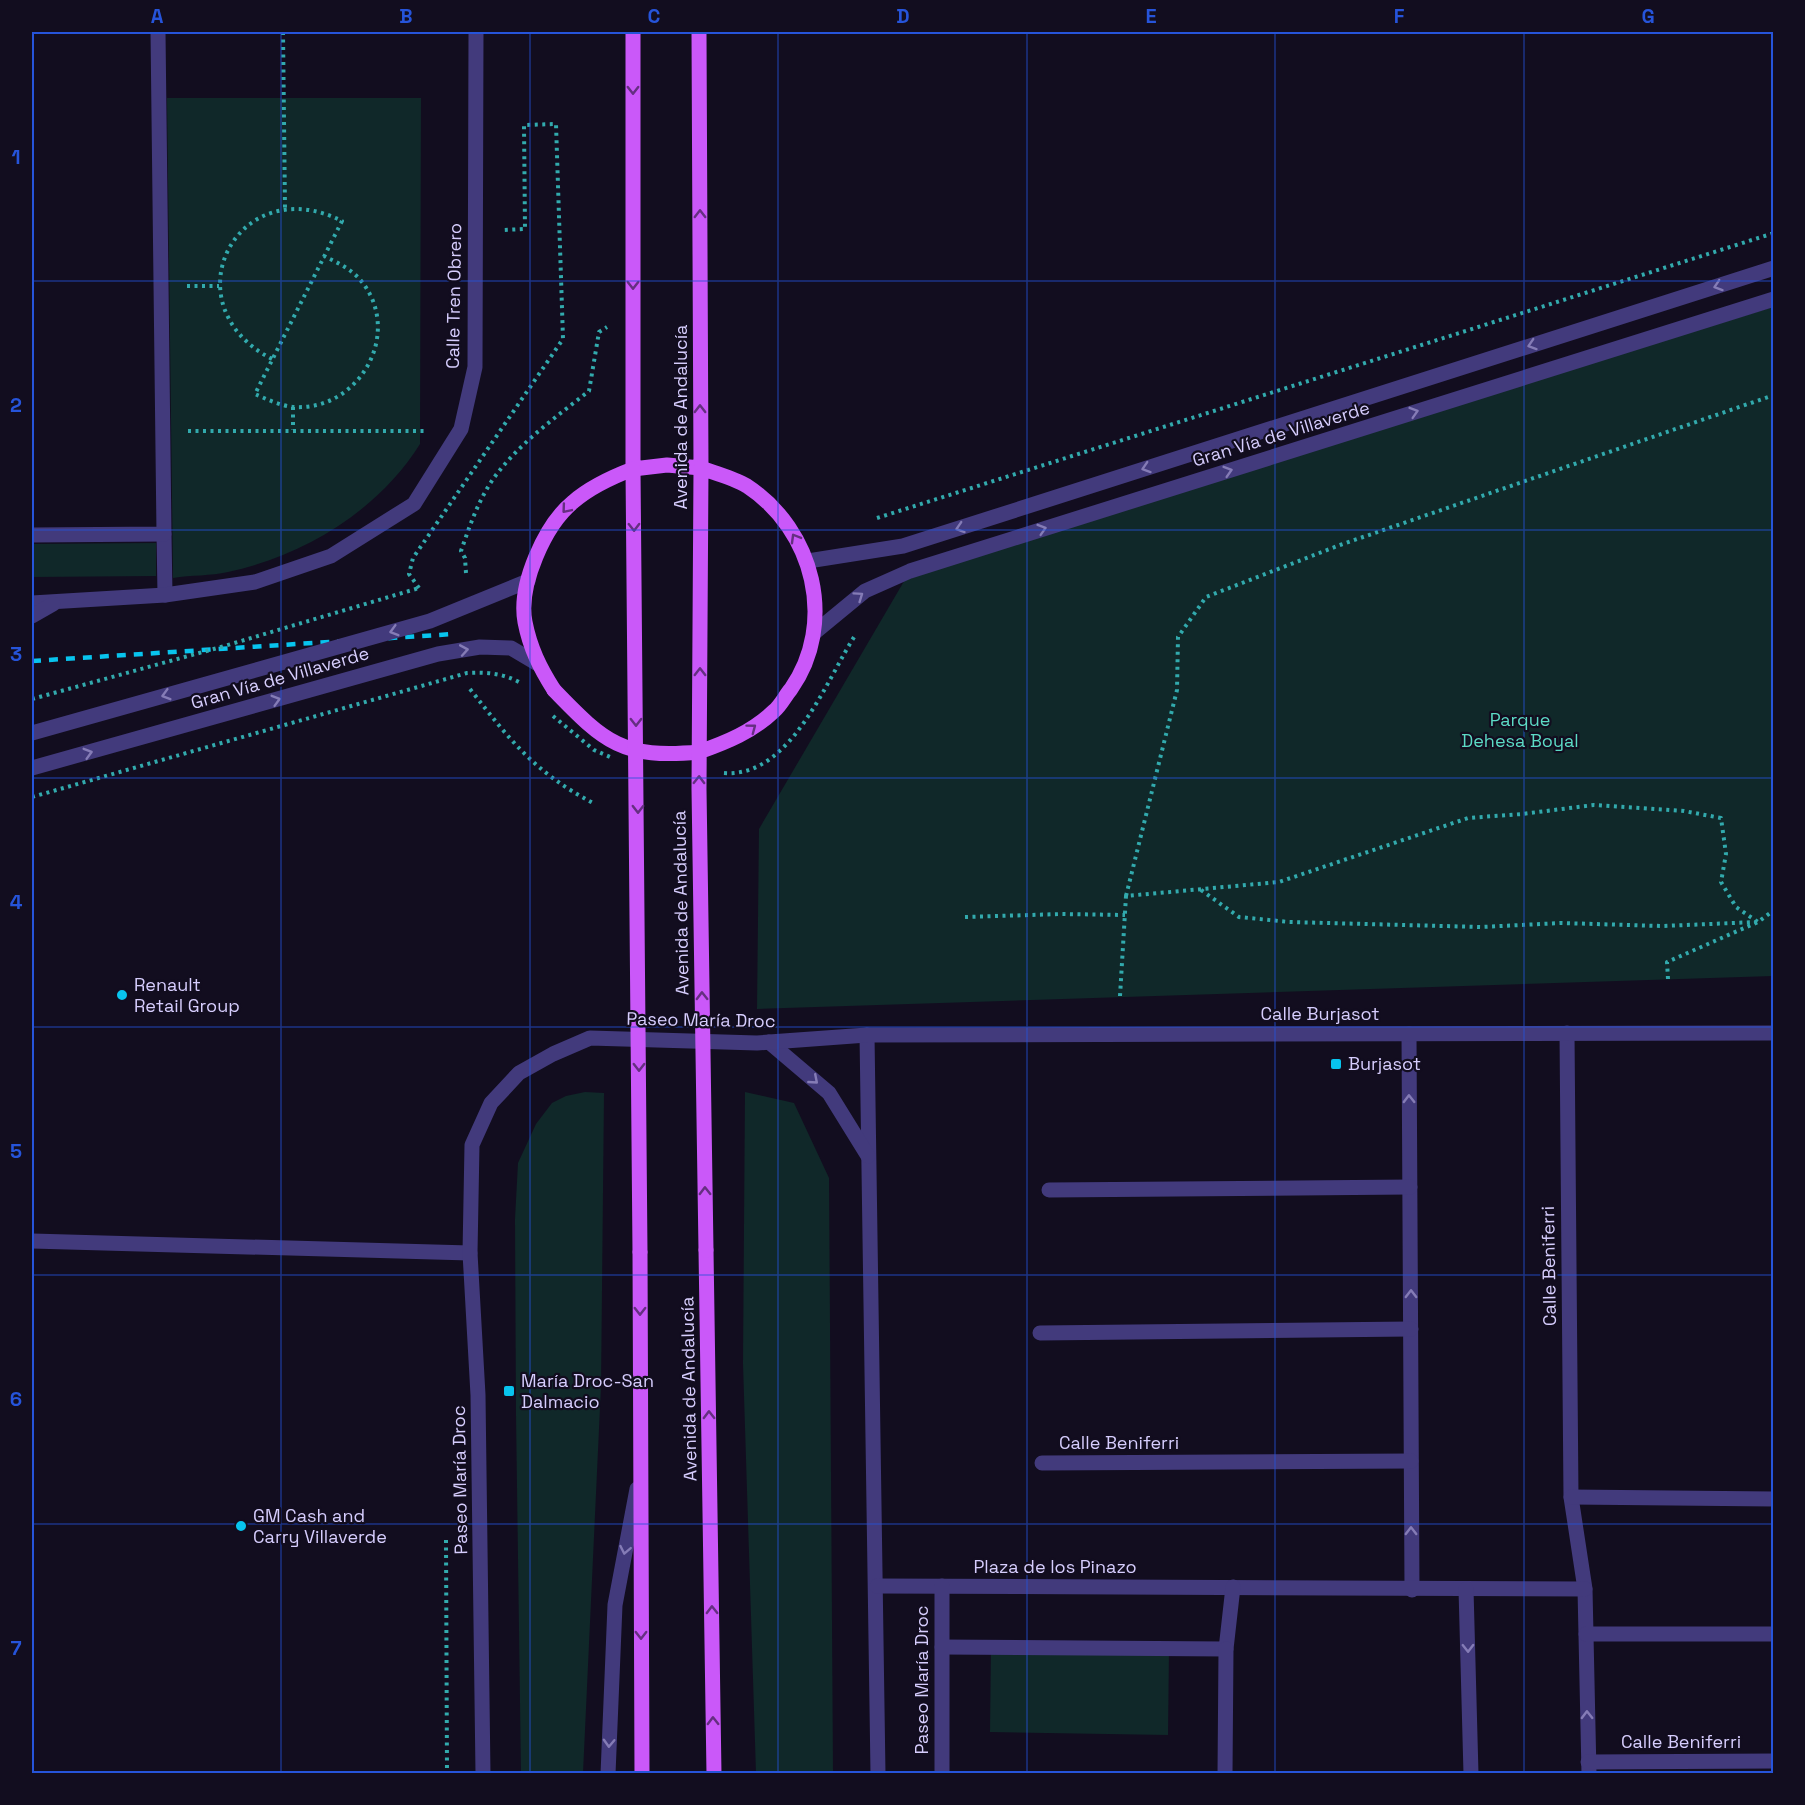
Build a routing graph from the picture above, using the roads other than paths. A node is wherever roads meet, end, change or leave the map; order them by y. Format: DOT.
graph roads {
  1 [pos="158,32"];
  2 [pos="476,32"];
  3 [pos="633,32"];
  4 [pos="699,32"];
  5 [pos="1773,268"];
  6 [pos="1773,299"];
  7 [pos="700,468"];
  8 [pos="633,469"];
  9 [pos="164,534"];
  10 [pos="32,535"];
  11 [pos="808,561"];
  12 [pos="528,581"];
  13 [pos="165,595"];
  14 [pos="61,599"];
  15 [pos="32,603"];
  16 [pos="32,616"];
  17 [pos="814,633"];
  18 [pos="537,664"];
  19 [pos="32,733"];
  20 [pos="636,751"];
  21 [pos="699,752"];
  22 [pos="32,768"];
  23 [pos="1567,1033"];
  24 [pos="1773,1033"];
  25 [pos="1409,1034"];
  26 [pos="867,1035"];
  27 [pos="770,1042"];
  28 [pos="869,1159"];
  29 [pos="1410,1187"];
  30 [pos="1049,1190"];
  31 [pos="32,1241"];
  32 [pos="470,1253"];
  33 [pos="1411,1329"];
  34 [pos="1040,1333"];
  35 [pos="1411,1461"];
  36 [pos="1042,1463"];
  37 [pos="641,1472"];
  38 [pos="1571,1497"];
  39 [pos="1773,1499"];
  40 [pos="877,1586"];
  41 [pos="942,1586"];
  42 [pos="1233,1587"];
  43 [pos="1466,1589"];
  44 [pos="1586,1589"];
  45 [pos="1412,1590"];
  46 [pos="1586,1634"];
  47 [pos="1773,1634"];
  48 [pos="942,1647"];
  49 [pos="1226,1649"];
  50 [pos="1773,1761"];
  51 [pos="1588,1768"];
  52 [pos="483,1773"];
  53 [pos="608,1773"];
  54 [pos="642,1773"];
  55 [pos="714,1773"];
  56 [pos="878,1773"];
  57 [pos="942,1773"];
  58 [pos="1225,1773"];
  59 [pos="1471,1773"];
  1 -- 9 [label="street"];
  2 -- 13 [label="street, Calle Tren Obrero"];
  3 -- 8 [label="main road, one-way"];
  7 -- 4 [label="main road, Avenida de Andalucía, one-way"];
  5 -- 11 [label="street, Gran Vía de Villaverde, one-way, bridge"];
  17 -- 6 [label="street, Gran Vía de Villaverde, one-way, bridge"];
  7 -- 8 [label="main road"];
  11 -- 7 [label="main road, one-way, bridge"];
  21 -- 7 [label="main road, Avenida de Andalucía, one-way, bridge"];
  8 -- 12 [label="main road, one-way, bridge"];
  8 -- 20 [label="main road, one-way, bridge"];
  9 -- 10 [label="street"];
  9 -- 13 [label="street"];
  11 -- 17 [label="main road, bridge"];
  12 -- 18 [label="main road, bridge"];
  12 -- 19 [label="street, Gran Vía de Villaverde, one-way, bridge"];
  13 -- 14 [label="street, Calle Tren Obrero"];
  14 -- 15 [label="street, Calle Tren Obrero"];
  14 -- 16 [label="street"];
  21 -- 17 [label="main road, one-way, bridge"];
  18 -- 20 [label="main road, bridge"];
  22 -- 18 [label="street, Gran Vía de Villaverde, one-way"];
  20 -- 21 [label="main road"];
  20 -- 37 [label="main road, one-way, bridge"];
  55 -- 21 [label="main road, Avenida de Andalucía, one-way, bridge"];
  23 -- 24 [label="street, Calle Burjasot"];
  23 -- 25 [label="street, Calle Burjasot"];
  23 -- 38 [label="street, Calle Beniferri"];
  25 -- 26 [label="street, Calle Burjasot"];
  29 -- 25 [label="street, one-way"];
  26 -- 27 [label="street, Paseo María Droc"];
  26 -- 28 [label="street"];
  27 -- 28 [label="street, one-way"];
  27 -- 32 [label="street, Paseo María Droc"];
  28 -- 40 [label="street"];
  29 -- 30 [label="street"];
  33 -- 29 [label="street, one-way"];
  31 -- 32 [label="street"];
  32 -- 52 [label="street, Paseo María Droc"];
  33 -- 34 [label="street"];
  33 -- 35 [label="street"];
  35 -- 36 [label="street, Calle Beniferri"];
  45 -- 35 [label="street, one-way"];
  37 -- 53 [label="street, one-way"];
  37 -- 54 [label="main road, one-way"];
  38 -- 39 [label="street"];
  38 -- 44 [label="street, Calle Beniferri"];
  40 -- 41 [label="street, Plaza de los Pinazo"];
  40 -- 56 [label="street"];
  41 -- 42 [label="street, Plaza de los Pinazo"];
  41 -- 48 [label="street, Paseo María Droc"];
  42 -- 45 [label="street, Plaza de los Pinazo"];
  42 -- 49 [label="street"];
  43 -- 44 [label="street, Plaza de los Pinazo"];
  43 -- 45 [label="street, Plaza de los Pinazo"];
  43 -- 59 [label="street, one-way"];
  44 -- 46 [label="street, Calle Beniferri"];
  46 -- 47 [label="street"];
  51 -- 46 [label="street, Calle Beniferri, one-way"];
  48 -- 49 [label="street"];
  48 -- 57 [label="street, Paseo María Droc"];
  49 -- 58 [label="street"];
  50 -- 51 [label="street, Calle Beniferri"];
}
